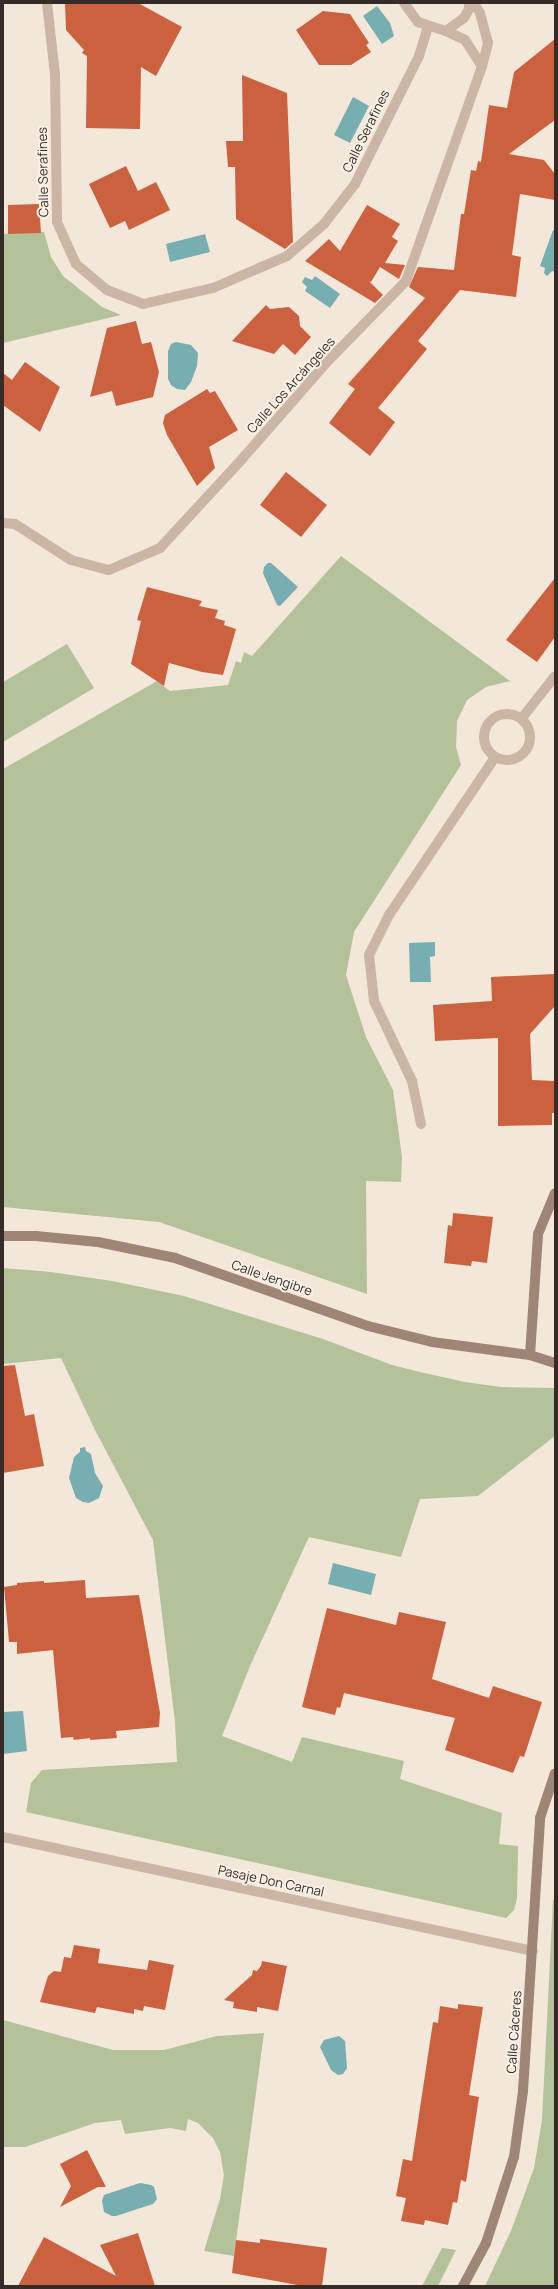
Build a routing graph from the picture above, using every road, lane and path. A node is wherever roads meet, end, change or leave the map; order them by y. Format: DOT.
graph roads {
  1 [pos="47,3"];
  2 [pos="404,3"];
  3 [pos="469,3"];
  4 [pos="474,3"];
  5 [pos="428,27"];
  6 [pos="446,31"];
  7 [pos="482,66"];
  8 [pos="3,523"];
  9 [pos="555,676"];
  10 [pos="522,718"];
  11 [pos="495,757"];
  12 [pos="421,1124"];
  13 [pos="555,1193"];
  14 [pos="3,1236"];
  15 [pos="530,1356"];
  16 [pos="555,1362"];
  17 [pos="555,1773"];
  18 [pos="3,1837"];
  19 [pos="533,1951"];
  20 [pos="463,2286"];
  1 -- 5 [label="street, Calle Serafines"];
  2 -- 5 [label="street"];
  3 -- 6 [label="street"];
  4 -- 7 [label="street, Calle Los Arcángeles"];
  5 -- 6 [label="street"];
  6 -- 7 [label="street"];
  7 -- 8 [label="street, Calle Los Arcángeles"];
  9 -- 10 [label="street"];
  10 -- 11 [label="street"];
  10 -- 11 [label="street"];
  11 -- 12 [label="street"];
  13 -- 15 [label="main road"];
  14 -- 15 [label="main road, Calle Jengibre"];
  15 -- 16 [label="main road, Calle Jengibre"];
  17 -- 19 [label="main road, Calle Cáceres"];
  18 -- 19 [label="street, Pasaje Don Carnal"];
  19 -- 20 [label="main road, Calle Cáceres"];
}
